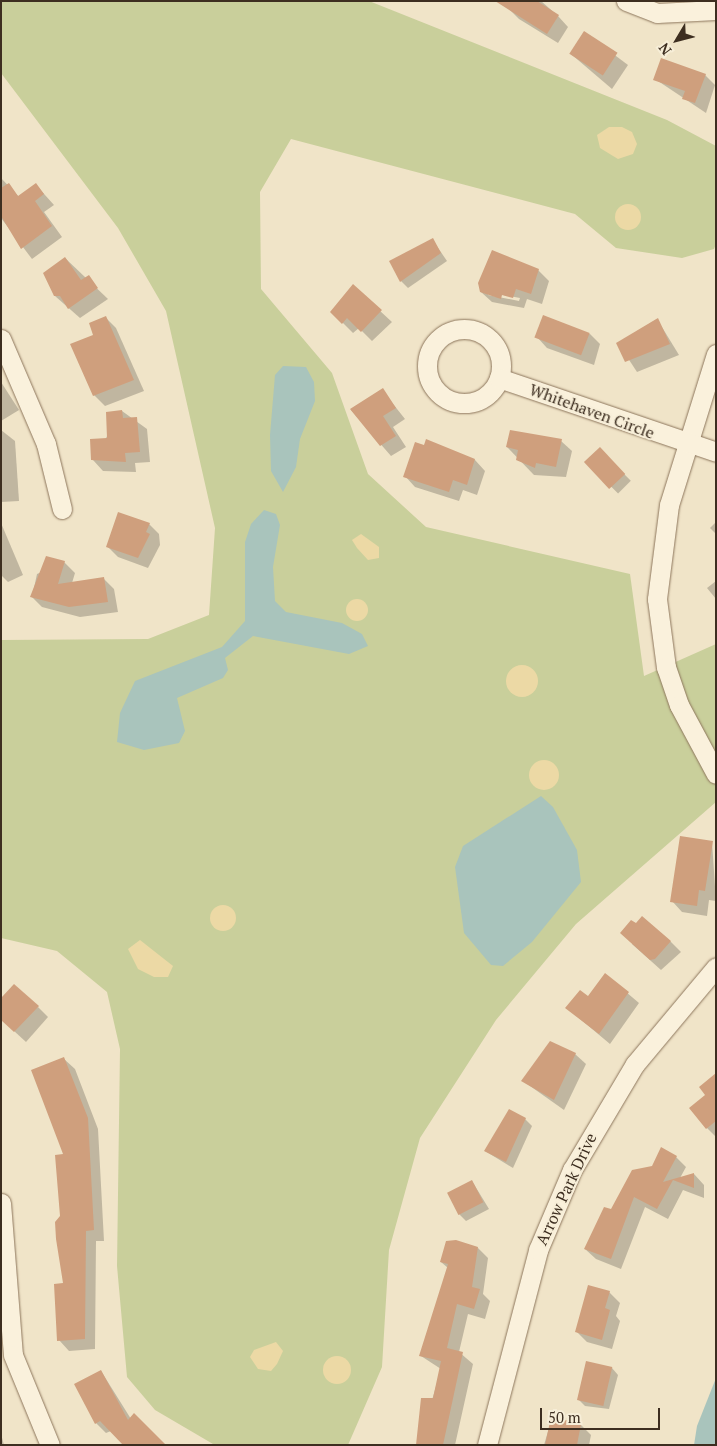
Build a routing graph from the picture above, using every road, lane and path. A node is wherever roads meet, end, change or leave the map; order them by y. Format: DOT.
graph roads {
  1 [pos="626,1"];
  2 [pos="716,10"];
  3 [pos="1,339"];
  4 [pos="716,354"];
  5 [pos="499,378"];
  6 [pos="685,445"];
  7 [pos="716,452"];
  8 [pos="62,509"];
  9 [pos="716,774"];
  10 [pos="716,967"];
  11 [pos="1,1202"];
  12 [pos="50,1445"];
  13 [pos="487,1445"];
  1 -- 2 [label="street"];
  3 -- 8 [label="street"];
  4 -- 6 [label="street"];
  5 -- 6 [label="street, Whitehaven Circle"];
  6 -- 7 [label="street, Whitehaven Circle"];
  6 -- 9 [label="street"];
  10 -- 13 [label="street, Arrow Park Drive"];
  11 -- 12 [label="street"];
}
